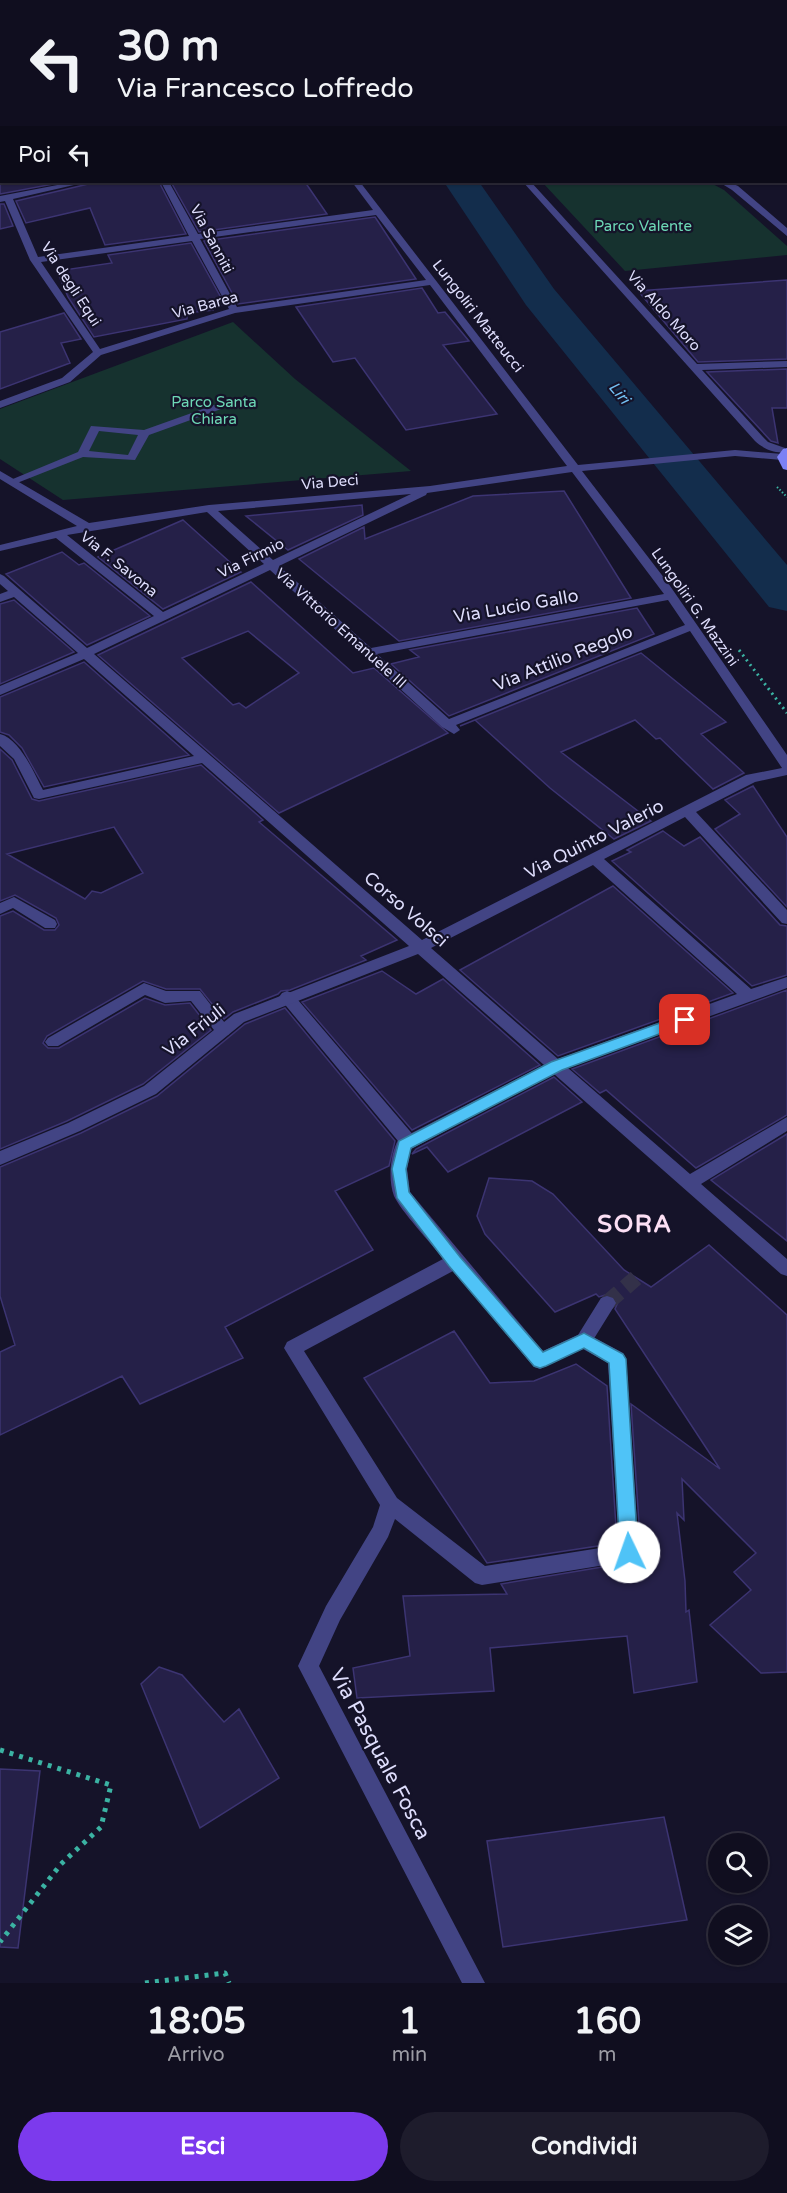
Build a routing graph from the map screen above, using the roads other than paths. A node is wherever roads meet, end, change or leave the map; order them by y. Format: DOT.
graph roads {
  1 [pos="78,183"];
  2 [pos="166,183"];
  3 [pos="357,183"];
  4 [pos="528,183"];
  5 [pos="725,183"];
  6 [pos="4,198"];
  7 [pos="377,212"];
  8 [pos="787,233"];
  9 [pos="194,238"];
  10 [pos="35,260"];
  11 [pos="434,282"];
  12 [pos="234,310"];
  13 [pos="98,353"];
  14 [pos="787,364"];
  15 [pos="695,367"];
  16 [pos="231,402"];
  17 [pos="0,405"];
  18 [pos="145,433"];
  19 [pos="82,454"];
  20 [pos="785,457"];
  21 [pos="576,468"];
  22 [pos="0,474"];
  23 [pos="13,481"];
  24 [pos="430,489"];
  25 [pos="209,508"];
  26 [pos="87,527"];
  27 [pos="58,534"];
  28 [pos="0,548"];
  29 [pos="271,565"];
  30 [pos="0,578"];
  31 [pos="15,592"];
  32 [pos="671,596"];
  33 [pos="0,598"];
  34 [pos="162,617"];
  35 [pos="692,626"];
  36 [pos="368,652"];
  37 [pos="85,654"];
  38 [pos="0,691"];
  39 [pos="450,727"];
  40 [pos="0,738"];
  41 [pos="204,758"];
  42 [pos="787,765"];
  43 [pos="787,771"];
  44 [pos="687,811"];
  45 [pos="595,859"];
  46 [pos="0,909"];
  47 [pos="787,919"];
  48 [pos="50,924"];
  49 [pos="420,947"];
  50 [pos="787,982"];
  51 [pos="749,996"];
  52 [pos="286,997"];
  53 [pos="223,1031"];
  54 [pos="53,1042"];
  55 [pos="556,1066"];
  56 [pos="787,1123"];
  57 [pos="409,1142"];
  58 [pos="0,1158"];
  59 [pos="690,1182"];
  60 [pos="455,1262"];
  61 [pos="787,1269"];
  62 [pos="607,1303"];
  63 [pos="584,1340"];
  64 [pos="390,1504"];
  65 [pos="474,1983"];
  1 -- 6 [label="street"];
  2 -- 9 [label="street, Via Sanniti"];
  3 -- 7 [label="street, Lungoliri Matteucci"];
  4 -- 15 [label="street, Via Aldo Moro"];
  5 -- 8 [label="street"];
  6 -- 10 [label="street, Via degli Equi"];
  7 -- 9 [label="street"];
  7 -- 11 [label="street, Lungoliri Matteucci"];
  9 -- 10 [label="street"];
  9 -- 12 [label="street, Via Sanniti"];
  10 -- 13 [label="street, Via degli Equi"];
  11 -- 12 [label="street, Via Barea"];
  11 -- 21 [label="street, Lungoliri Matteucci"];
  12 -- 13 [label="street, Via Barea"];
  13 -- 17 [label="street, Via Barea"];
  14 -- 15 [label="street"];
  15 -- 20 [label="street, Via Aldo Moro"];
  16 -- 18 [label="street"];
  18 -- 19 [label="street"];
  18 -- 19 [label="street"];
  19 -- 23 [label="street"];
  20 -- 21 [label="street, Via Deci"];
  21 -- 24 [label="street, Via Deci"];
  21 -- 32 [label="street, Lungoliri G. Mazzini"];
  22 -- 23 [label="street"];
  23 -- 26 [label="street"];
  24 -- 25 [label="street, Via Deci"];
  24 -- 29 [label="street, Via Firmio"];
  25 -- 26 [label="street, Via Deci"];
  25 -- 29 [label="street, Via Vittorio Emanuele III"];
  26 -- 27 [label="street, Via Deci"];
  27 -- 28 [label="street, Via Deci"];
  27 -- 34 [label="street, Via F. Savona"];
  29 -- 34 [label="street, Via Firmio"];
  29 -- 36 [label="street, Via Vittorio Emanuele III"];
  30 -- 31 [label="street, Corso Volsci"];
  31 -- 33 [label="street"];
  31 -- 37 [label="street, Corso Volsci"];
  32 -- 35 [label="street, Lungoliri G. Mazzini"];
  32 -- 36 [label="street, Via Lucio Gallo"];
  34 -- 37 [label="street, Via Firmio"];
  35 -- 39 [label="street, Via Attilio Regolo"];
  35 -- 42 [label="street, Lungoliri G. Mazzini"];
  36 -- 39 [label="street, Via Vittorio Emanuele III"];
  37 -- 38 [label="street, Via Firmio"];
  37 -- 41 [label="street, Corso Volsci"];
  40 -- 41 [label="street"];
  41 -- 49 [label="street, Corso Volsci"];
  43 -- 44 [label="street, Via Quinto Valerio"];
  44 -- 45 [label="street, Via Quinto Valerio"];
  44 -- 47 [label="street"];
  45 -- 49 [label="street, Via Quinto Valerio"];
  45 -- 51 [label="street"];
  46 -- 48 [label="street"];
  49 -- 52 [label="street, Via Friuli"];
  49 -- 55 [label="street, Corso Volsci"];
  50 -- 51 [label="street"];
  51 -- 55 [label="street"];
  52 -- 53 [label="street, Via Friuli"];
  52 -- 57 [label="street"];
  53 -- 54 [label="street"];
  53 -- 58 [label="street, Via Friuli"];
  55 -- 57 [label="street"];
  55 -- 59 [label="street, Corso Volsci"];
  56 -- 59 [label="street"];
  57 -- 60 [label="street"];
  59 -- 61 [label="street, Corso Volsci"];
  60 -- 63 [label="street"];
  60 -- 64 [label="street"];
  62 -- 63 [label="street"];
  63 -- 64 [label="street"];
  64 -- 65 [label="street, Via Pasquale Fosca"];
}
